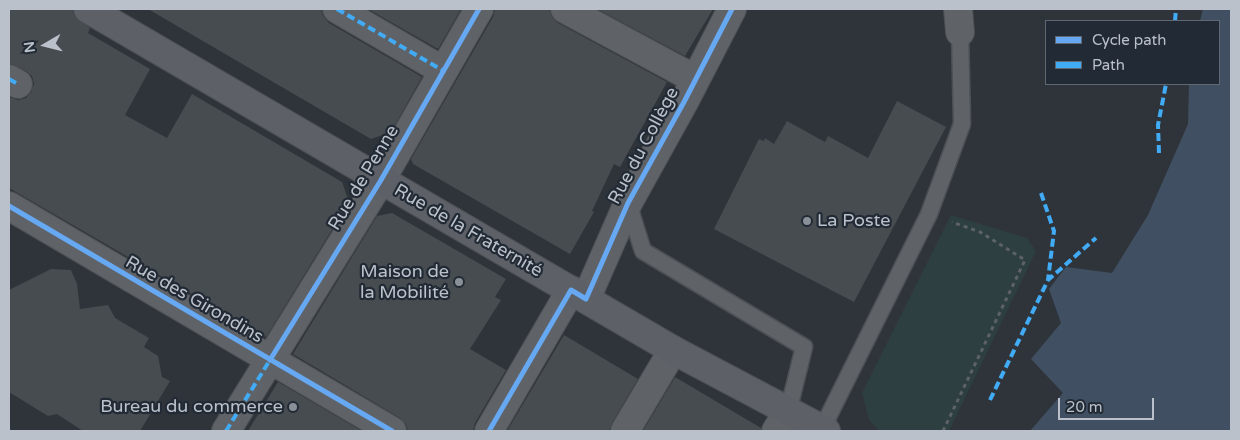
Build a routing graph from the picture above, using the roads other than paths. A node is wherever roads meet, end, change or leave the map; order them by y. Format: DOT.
graph roads {
  1 [pos="88,9"];
  2 [pos="338,9"];
  3 [pos="479,9"];
  4 [pos="565,9"];
  5 [pos="732,9"];
  6 [pos="959,21"];
  7 [pos="442,70"];
  8 [pos="695,80"];
  9 [pos="381,180"];
  10 [pos="628,203"];
  11 [pos="9,206"];
  12 [pos="578,294"];
  13 [pos="672,350"];
  14 [pos="270,360"];
  15 [pos="782,421"];
  16 [pos="824,430"];
  17 [pos="226,431"];
  18 [pos="392,431"];
  19 [pos="489,431"];
  20 [pos="625,431"];
  1 -- 9 [label="main road, Rue de la Fraternité"];
  2 -- 7 [label="street"];
  3 -- 7 [label="street, Rue de Penne"];
  4 -- 8 [label="street"];
  5 -- 8 [label="street, Rue du Collège"];
  6 -- 16 [label="lane"];
  7 -- 9 [label="street, Rue de Penne"];
  8 -- 10 [label="street, Rue du Collège"];
  9 -- 12 [label="main road, Rue de la Fraternité"];
  9 -- 14 [label="street, Rue de Penne"];
  10 -- 12 [label="street, Rue du Collège"];
  10 -- 15 [label="lane"];
  11 -- 14 [label="street, Rue des Girondins"];
  12 -- 13 [label="main road, Rue de la Fraternité"];
  12 -- 19 [label="street, Rue du Collège"];
  13 -- 15 [label="main road, Rue de la Fraternité"];
  13 -- 20 [label="street"];
  14 -- 17 [label="street, Rue de Penne"];
  14 -- 18 [label="street, Rue des Girondins"];
  15 -- 16 [label="main road, Rue de la Fraternité"];
}
